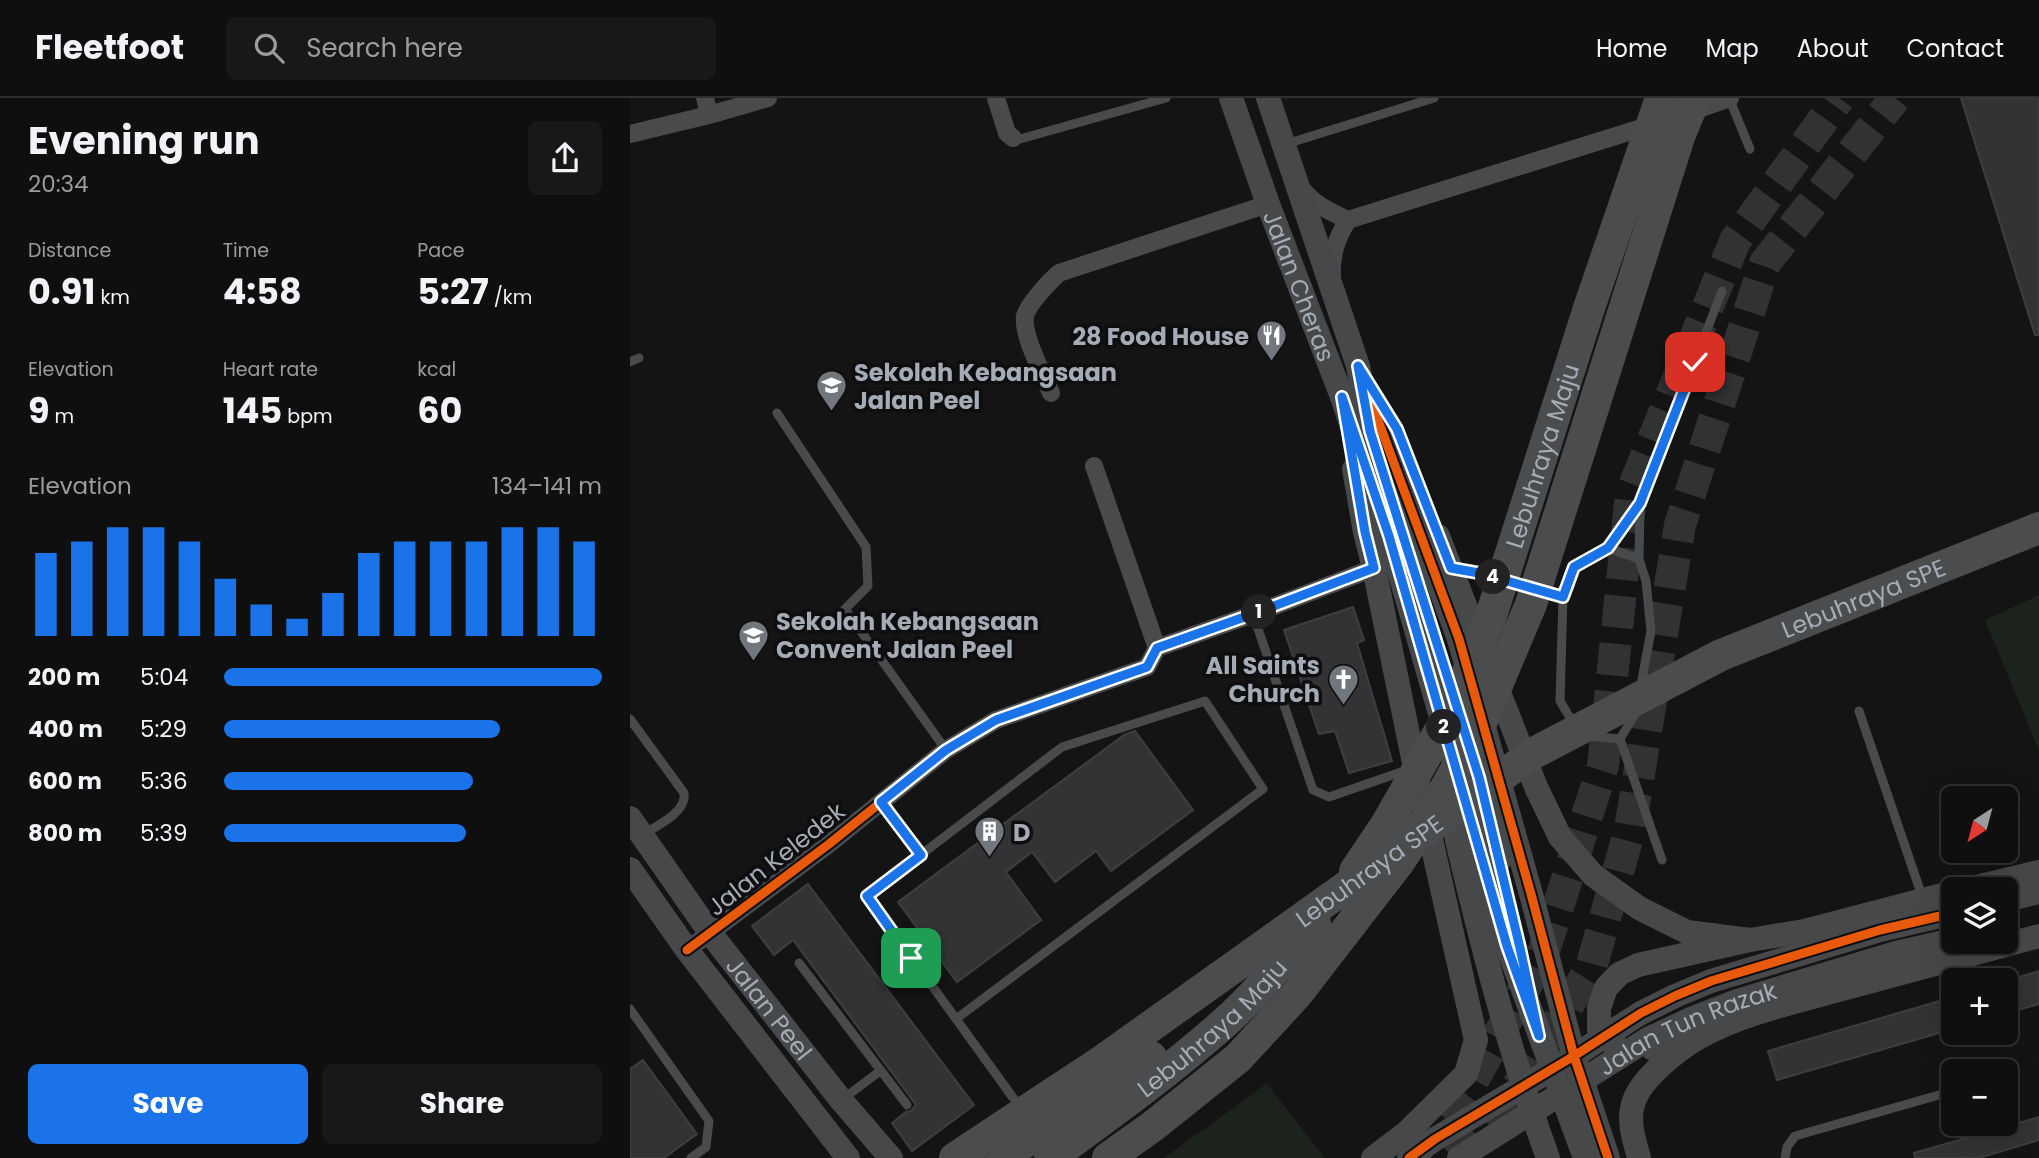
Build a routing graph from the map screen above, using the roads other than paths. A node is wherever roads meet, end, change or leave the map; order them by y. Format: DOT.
graph roads {
  1 [pos="768,98"];
  2 [pos="996,98"];
  3 [pos="1166,98"];
  4 [pos="1231,98"];
  5 [pos="1268,98"];
  6 [pos="1434,98"];
  7 [pos="1661,98"];
  8 [pos="1695,98"];
  9 [pos="1730,98"];
  10 [pos="707,107"];
  11 [pos="630,134"];
  12 [pos="1013,138"];
  13 [pos="1285,144"];
  14 [pos="1750,149"];
  15 [pos="1297,181"];
  16 [pos="1268,204"];
  17 [pos="1348,220"];
  18 [pos="1333,289"];
  19 [pos="1722,291"];
  20 [pos="1358,366"];
  21 [pos="1051,393"];
  22 [pos="1342,397"];
  23 [pos="778,413"];
  24 [pos="1094,466"];
  25 [pos="1640,503"];
  26 [pos="2039,528"];
  27 [pos="1608,548"];
  28 [pos="2039,552"];
  29 [pos="1639,559"];
  30 [pos="1374,568"];
  31 [pos="1451,568"];
  32 [pos="1563,597"];
  33 [pos="1253,614"];
  34 [pos="1157,648"];
  35 [pos="1859,711"];
  36 [pos="630,719"];
  37 [pos="1620,739"];
  38 [pos="946,750"];
  39 [pos="1415,768"];
  40 [pos="881,802"];
  41 [pos="636,827"];
  42 [pos="921,855"];
  43 [pos="1662,860"];
  44 [pos="630,869"];
  45 [pos="2039,872"];
  46 [pos="2018,877"];
  47 [pos="2039,892"];
  48 [pos="1941,895"];
  49 [pos="2018,897"];
  50 [pos="1923,900"];
  51 [pos="1941,916"];
  52 [pos="2039,919"];
  53 [pos="2018,924"];
  54 [pos="711,934"];
  55 [pos="2039,936"];
  56 [pos="1750,940"];
  57 [pos="1941,943"];
  58 [pos="687,950"];
  59 [pos="799,963"];
  60 [pos="630,1009"];
  61 [pos="956,1019"];
  62 [pos="1539,1036"];
  63 [pos="1697,1038"];
  64 [pos="1574,1056"];
  65 [pos="880,1071"];
  66 [pos="1583,1081"];
  67 [pos="1523,1087"];
  68 [pos="1941,1094"];
  69 [pos="1014,1099"];
  70 [pos="841,1100"];
  71 [pos="906,1105"];
  72 [pos="1532,1112"];
  73 [pos="1406,1133"];
  74 [pos="885,1150"];
  75 [pos="691,1158"];
  76 [pos="848,1158"];
  77 [pos="858,1158"];
  78 [pos="955,1158"];
  79 [pos="1001,1158"];
  80 [pos="1050,1158"];
  81 [pos="1108,1158"];
  82 [pos="1373,1158"];
  83 [pos="1409,1158"];
  84 [pos="1459,1158"];
  85 [pos="1488,1158"];
  86 [pos="1548,1158"];
  87 [pos="1584,1158"];
  88 [pos="1608,1158"];
  89 [pos="1639,1158"];
  90 [pos="1785,1158"];
  1 -- 10 [label="street"];
  2 -- 12 [label="street"];
  3 -- 12 [label="lane"];
  4 -- 16 [label="street, Jalan Cheras"];
  5 -- 13 [label="street, Jalan Cheras"];
  6 -- 13 [label="lane"];
  7 -- 80 [label="highway, Lebuhraya Maju"];
  8 -- 81 [label="highway, Lebuhraya Maju"];
  9 -- 14 [label="lane"];
  9 -- 17 [label="street"];
  10 -- 11 [label="street"];
  13 -- 15 [label="street, Jalan Cheras"];
  15 -- 17 [label="street"];
  15 -- 18 [label="street, Jalan Cheras"];
  16 -- 21 [label="street"];
  16 -- 22 [label="street, Jalan Cheras"];
  17 -- 18 [label="street"];
  18 -- 20 [label="street, Jalan Cheras"];
  19 -- 25 [label="lane"];
  20 -- 31 [label="street"];
  20 -- 62 [label="street, Jalan Cheras"];
  20 -- 64 [label="street"];
  22 -- 30 [label="street"];
  22 -- 62 [label="street, Jalan Cheras"];
  22 -- 67 [label="street"];
  23 -- 38 [label="lane"];
  24 -- 34 [label="street"];
  25 -- 27 [label="lane"];
  25 -- 29 [label="lane"];
  26 -- 78 [label="highway, Lebuhraya SPE"];
  27 -- 29 [label="lane"];
  27 -- 32 [label="lane"];
  28 -- 79 [label="highway, Lebuhraya SPE"];
  29 -- 37 [label="lane"];
  30 -- 33 [label="street, Jalan Keledek"];
  30 -- 39 [label="street"];
  31 -- 32 [label="lane"];
  31 -- 56 [label="street"];
  32 -- 37 [label="lane"];
  33 -- 34 [label="street, Jalan Keledek"];
  33 -- 39 [label="lane"];
  34 -- 38 [label="street, Jalan Keledek"];
  35 -- 50 [label="lane"];
  36 -- 41 [label="lane"];
  37 -- 43 [label="lane"];
  38 -- 40 [label="street, Jalan Keledek"];
  39 -- 73 [label="street"];
  40 -- 42 [label="lane"];
  40 -- 54 [label="street, Jalan Keledek"];
  41 -- 54 [label="street, Jalan Peel"];
  42 -- 61 [label="lane"];
  42 -- 61 [label="lane"];
  44 -- 58 [label="street, Jalan Peel"];
  45 -- 46 [label="street"];
  47 -- 49 [label="street"];
  48 -- 50 [label="street"];
  50 -- 56 [label="street"];
  51 -- 64 [label="street, Jalan Tun Razak"];
  52 -- 53 [label="street"];
  54 -- 58 [label="street, Jalan Keledek"];
  54 -- 70 [label="street, Jalan Peel"];
  55 -- 63 [label="street"];
  56 -- 63 [label="street"];
  57 -- 66 [label="street, Jalan Tun Razak"];
  58 -- 76 [label="street, Jalan Peel"];
  59 -- 65 [label="lane"];
  60 -- 75 [label="lane"];
  61 -- 69 [label="lane"];
  62 -- 87 [label="street, Jalan Cheras"];
  63 -- 89 [label="street"];
  64 -- 66 [label="street"];
  64 -- 67 [label="street, Jalan Tun Razak"];
  65 -- 70 [label="lane"];
  65 -- 71 [label="lane"];
  66 -- 72 [label="street, Jalan Tun Razak"];
  66 -- 88 [label="street"];
  67 -- 72 [label="street"];
  67 -- 83 [label="street, Jalan Tun Razak"];
  68 -- 90 [label="lane"];
  70 -- 74 [label="street, Jalan Peel"];
  72 -- 84 [label="street, Jalan Tun Razak"];
  72 -- 86 [label="street"];
  73 -- 82 [label="street"];
  73 -- 85 [label="street"];
  74 -- 77 [label="street"];
}
